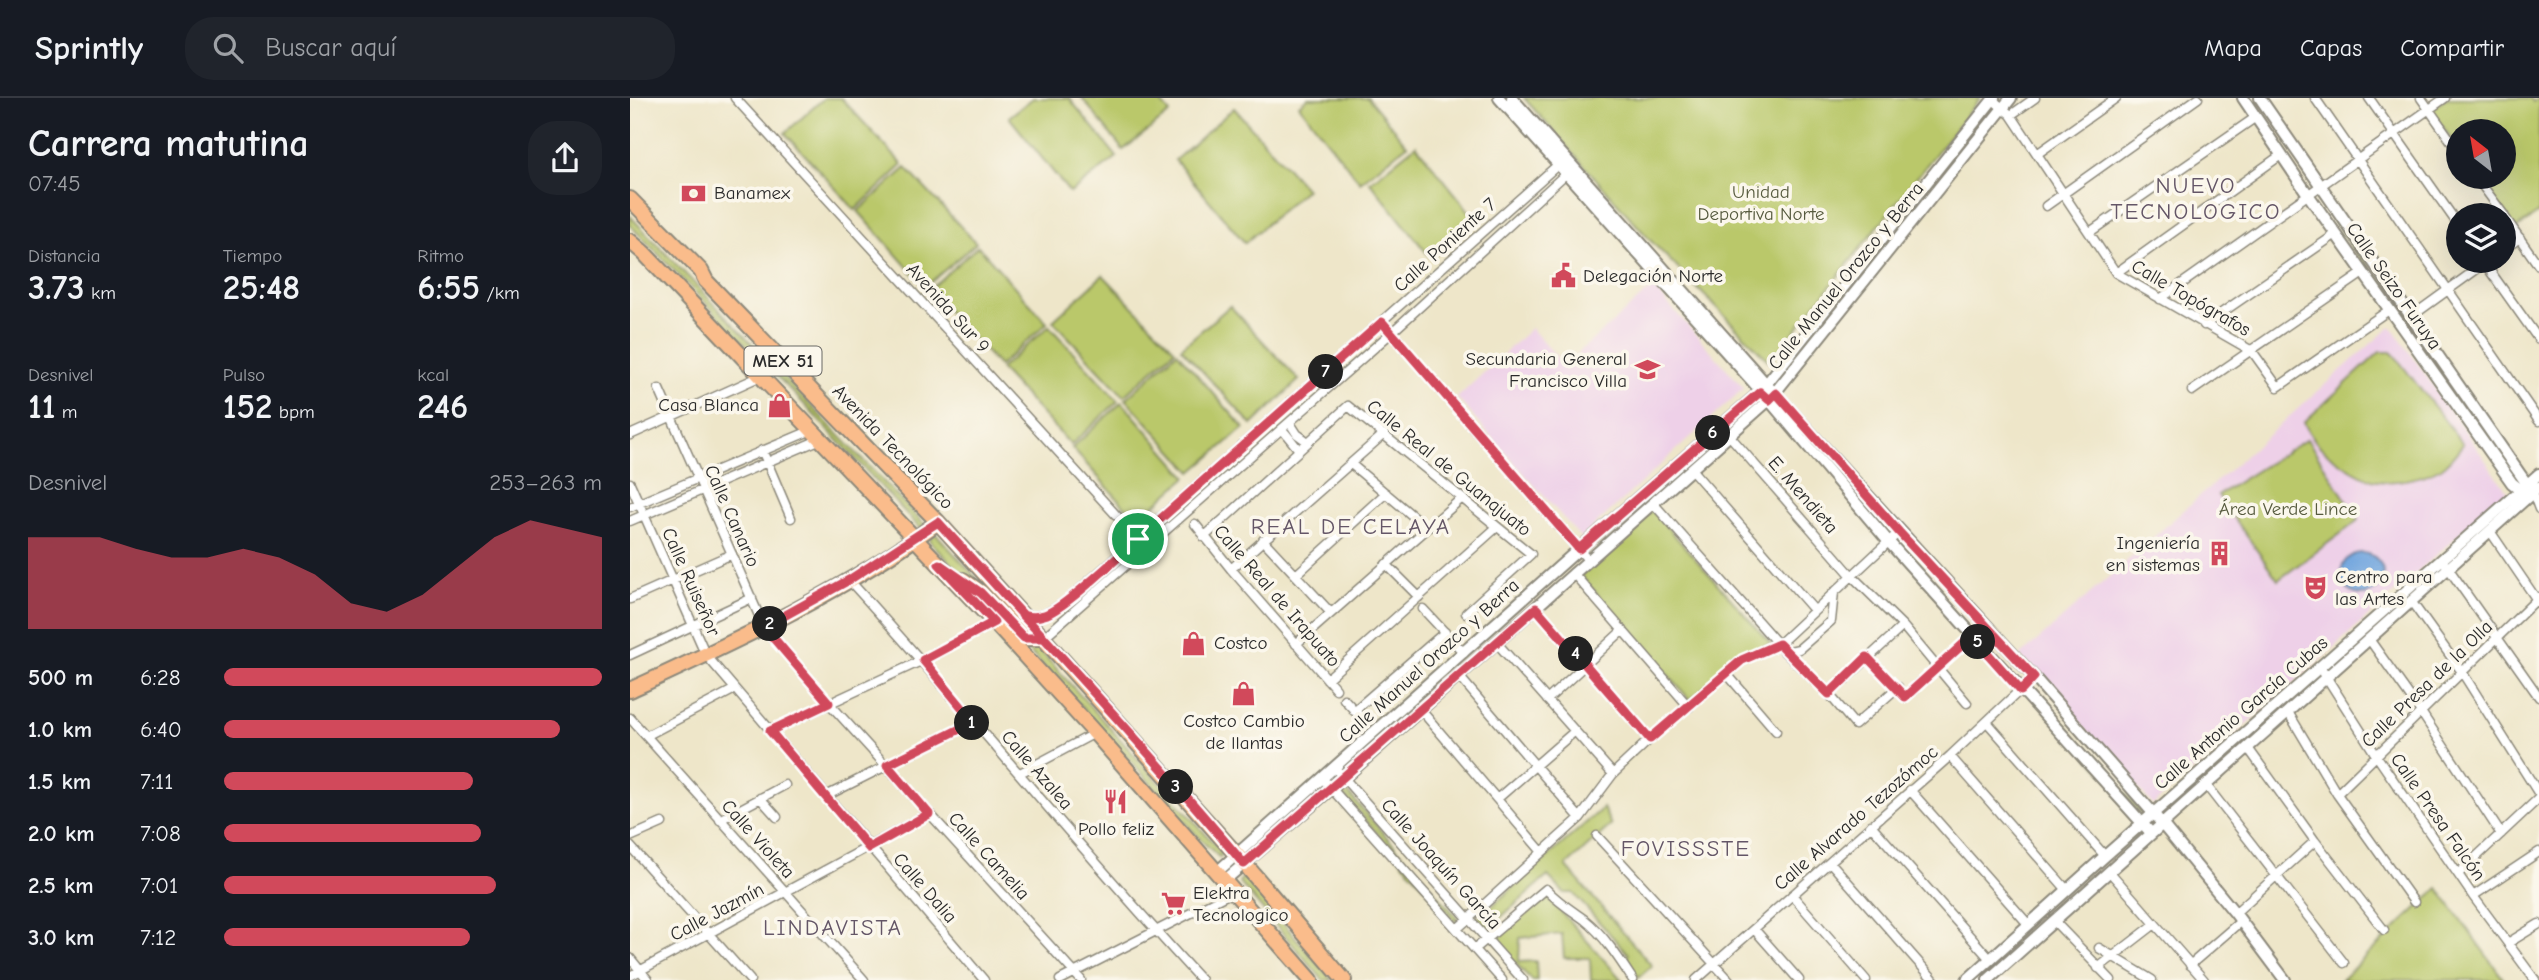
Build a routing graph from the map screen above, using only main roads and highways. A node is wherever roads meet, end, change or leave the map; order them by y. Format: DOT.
graph roads {
  1 [pos="630,199"];
  2 [pos="630,205"];
  3 [pos="630,239"];
  4 [pos="706,281"];
  5 [pos="938,522"];
  6 [pos="915,539"];
  7 [pos="939,564"];
  8 [pos="1044,638"];
  9 [pos="630,690"];
  10 [pos="1311,980"];
  11 [pos="1344,980"];
  1 -- 4 [label="main road, Avenida Tecnológico / MEX 51"];
  2 -- 4 [label="main road"];
  3 -- 6 [label="main road, MEX 51"];
  4 -- 5 [label="main road, Avenida Tecnológico / MEX 51"];
  5 -- 6 [label="main road"];
  5 -- 8 [label="main road, Avenida Tecnológico / MEX 51"];
  6 -- 7 [label="main road, MEX 51"];
  6 -- 9 [label="main road"];
  7 -- 8 [label="main road"];
  7 -- 10 [label="main road, MEX 51"];
  8 -- 11 [label="main road, Avenida Tecnológico / MEX 51"];
}
